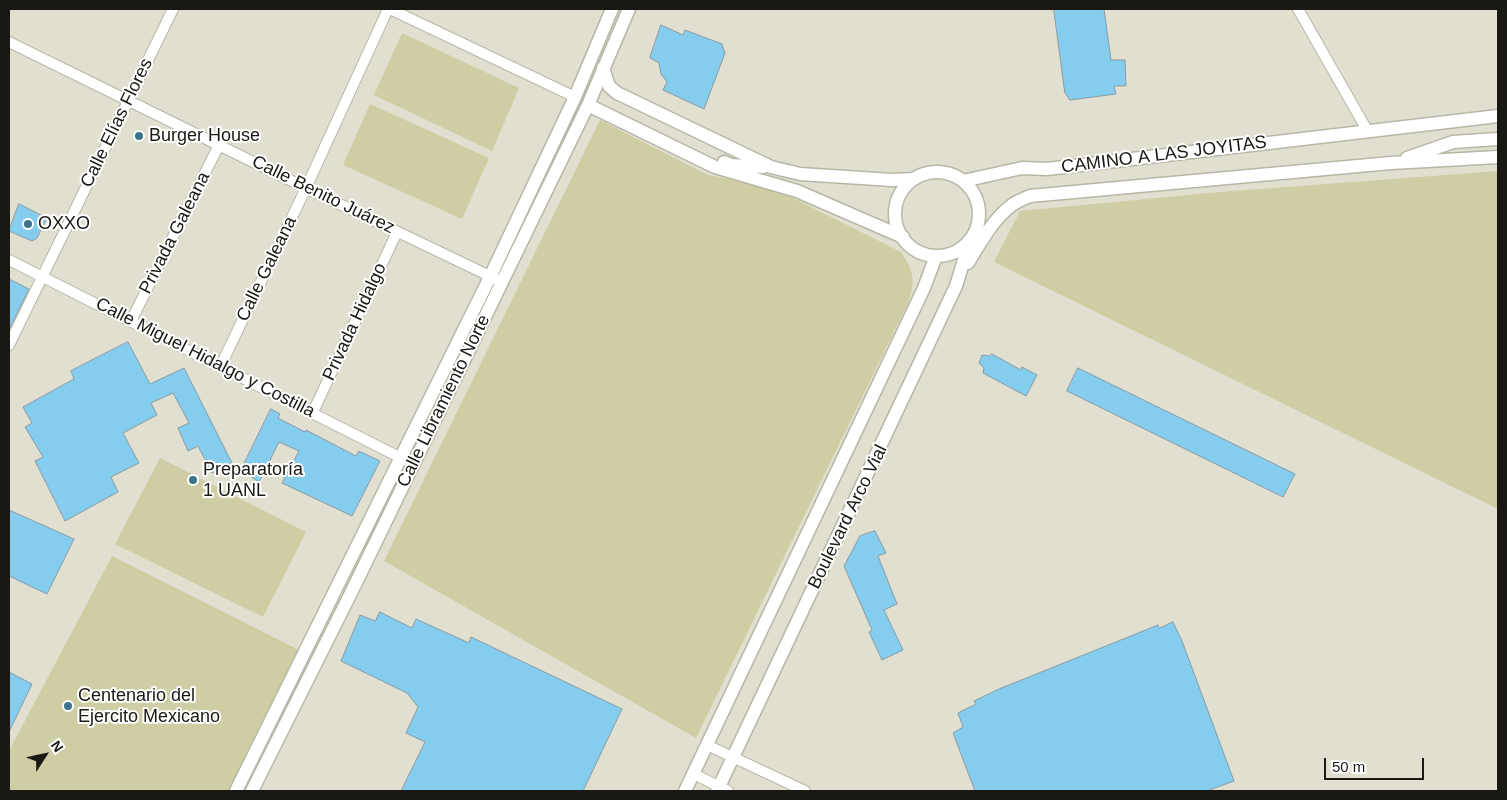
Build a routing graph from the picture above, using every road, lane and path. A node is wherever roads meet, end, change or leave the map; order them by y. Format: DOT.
graph roads {
  1 [pos="173,9"];
  2 [pos="389,9"];
  3 [pos="612,9"];
  4 [pos="629,9"];
  5 [pos="1298,9"];
  6 [pos="9,42"];
  7 [pos="603,68"];
  8 [pos="575,97"];
  9 [pos="128,101"];
  10 [pos="588,105"];
  11 [pos="1498,116"];
  12 [pos="1366,130"];
  13 [pos="1498,138"];
  14 [pos="219,145"];
  15 [pos="1498,157"];
  16 [pos="1391,163"];
  17 [pos="771,167"];
  18 [pos="914,179"];
  19 [pos="963,181"];
  20 [pos="306,188"];
  21 [pos="397,232"];
  22 [pos="903,237"];
  23 [pos="970,240"];
  24 [pos="936,256"];
  25 [pos="9,260"];
  26 [pos="42,276"];
  27 [pos="961,276"];
  28 [pos="490,277"];
  29 [pos="502,281"];
  30 [pos="131,321"];
  31 [pos="9,345"];
  32 [pos="221,365"];
  33 [pos="313,412"];
  34 [pos="400,457"];
  35 [pos="413,464"];
  36 [pos="707,745"];
  37 [pos="733,756"];
  38 [pos="694,774"];
  39 [pos="721,790"];
  40 [pos="236,791"];
  41 [pos="252,791"];
  42 [pos="685,791"];
  43 [pos="805,791"];
  1 -- 9 [label="street, Calle Elías Flores"];
  2 -- 8 [label="street"];
  2 -- 20 [label="street, Calle Galeana"];
  3 -- 8 [label="street, Calle Libramiento Norte"];
  4 -- 7 [label="street, Calle Libramiento Norte"];
  5 -- 12 [label="street"];
  6 -- 9 [label="street, Calle Benito Juárez"];
  7 -- 10 [label="street, Calle Libramiento Norte"];
  7 -- 17 [label="street"];
  8 -- 10 [label="street"];
  8 -- 28 [label="street, Calle Libramiento Norte"];
  9 -- 14 [label="street, Calle Benito Juárez"];
  9 -- 26 [label="street, Calle Elías Flores"];
  10 -- 17 [label="street"];
  10 -- 22 [label="street"];
  10 -- 29 [label="street, Calle Libramiento Norte"];
  11 -- 12 [label="street, CAMINO A LAS JOYITAS"];
  12 -- 19 [label="street, CAMINO A LAS JOYITAS"];
  13 -- 16 [label="street"];
  14 -- 20 [label="street, Calle Benito Juárez"];
  14 -- 30 [label="street, Privada Galeana"];
  15 -- 16 [label="street"];
  16 -- 27 [label="street"];
  17 -- 18 [label="street"];
  18 -- 19 [label="street"];
  18 -- 22 [label="street"];
  19 -- 23 [label="street"];
  20 -- 21 [label="street, Calle Benito Juárez"];
  20 -- 32 [label="street, Calle Galeana"];
  21 -- 28 [label="street, Calle Benito Juárez"];
  21 -- 33 [label="street, Privada Hidalgo"];
  22 -- 24 [label="street"];
  23 -- 24 [label="street"];
  23 -- 27 [label="street, Boulevard Arco Vial"];
  24 -- 36 [label="street, Boulevard Arco Vial"];
  25 -- 26 [label="street, Calle Miguel Hidalgo y Costilla"];
  26 -- 30 [label="street, Calle Miguel Hidalgo y Costilla"];
  26 -- 31 [label="street, Calle Elías Flores"];
  27 -- 37 [label="street, Boulevard Arco Vial"];
  28 -- 29 [label="street, Calle Benito Juárez"];
  28 -- 34 [label="street, Calle Libramiento Norte"];
  29 -- 35 [label="street, Calle Libramiento Norte"];
  30 -- 32 [label="street, Calle Miguel Hidalgo y Costilla"];
  32 -- 33 [label="street, Calle Miguel Hidalgo y Costilla"];
  33 -- 34 [label="street, Calle Miguel Hidalgo y Costilla"];
  34 -- 35 [label="street, Calle Miguel Hidalgo y Costilla"];
  34 -- 40 [label="street, Calle Libramiento Norte"];
  35 -- 41 [label="street, Calle Libramiento Norte"];
  36 -- 37 [label="street"];
  36 -- 38 [label="street, Boulevard Arco Vial"];
  37 -- 39 [label="street, Boulevard Arco Vial"];
  37 -- 43 [label="street"];
  38 -- 39 [label="street"];
  38 -- 42 [label="street, Boulevard Arco Vial"];
}
